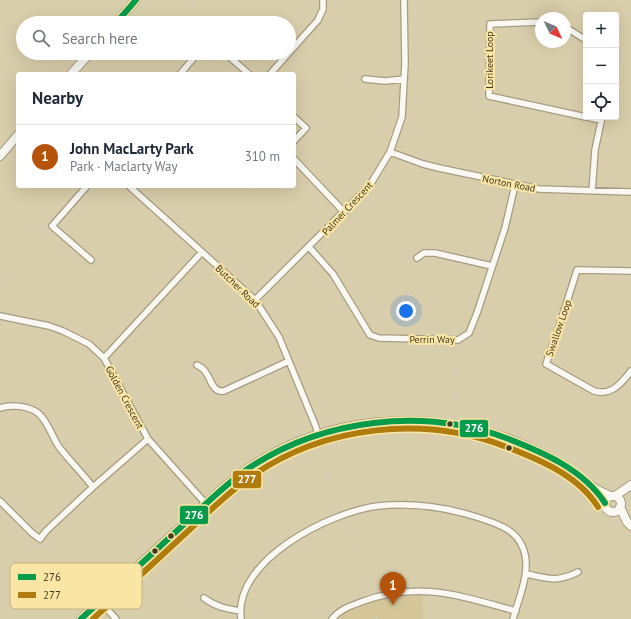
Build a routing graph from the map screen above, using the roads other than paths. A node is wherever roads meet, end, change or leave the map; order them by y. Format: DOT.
graph roads {
  1 [pos="136,0"];
  2 [pos="323,0"];
  3 [pos="404,0"];
  4 [pos="122,16"];
  5 [pos="535,22"];
  6 [pos="571,31"];
  7 [pos="583,38"];
  8 [pos="296,45"];
  9 [pos="84,60"];
  10 [pos="192,60"];
  11 [pos="233,60"];
  12 [pos="282,60"];
  13 [pos="74,72"];
  14 [pos="182,72"];
  15 [pos="247,72"];
  16 [pos="272,72"];
  17 [pos="364,79"];
  18 [pos="404,79"];
  19 [pos="583,116"];
  20 [pos="296,119"];
  21 [pos="602,120"];
  22 [pos="16,138"];
  23 [pos="296,139"];
  24 [pos="390,152"];
  25 [pos="0,156"];
  26 [pos="296,160"];
  27 [pos="515,185"];
  28 [pos="85,188"];
  29 [pos="131,188"];
  30 [pos="592,190"];
  31 [pos="631,192"];
  32 [pos="344,212"];
  33 [pos="309,247"];
  34 [pos="202,252"];
  35 [pos="417,258"];
  36 [pos="91,260"];
  37 [pos="492,266"];
  38 [pos="631,271"];
  39 [pos="256,300"];
  40 [pos="0,316"];
  41 [pos="104,358"];
  42 [pos="289,360"];
  43 [pos="197,365"];
  44 [pos="631,371"];
  45 [pos="0,408"];
  46 [pos="318,437"];
  47 [pos="148,439"];
  48 [pos="631,485"];
  49 [pos="93,487"];
  50 [pos="631,489"];
  51 [pos="610,499"];
  52 [pos="0,501"];
  53 [pos="206,504"];
  54 [pos="621,505"];
  55 [pos="612,512"];
  56 [pos="627,525"];
  57 [pos="142,563"];
  58 [pos="578,572"];
  59 [pos="526,574"];
  60 [pos="204,598"];
  61 [pos="92,609"];
  62 [pos="107,609"];
  63 [pos="241,611"];
  64 [pos="516,611"];
  65 [pos="81,619"];
  66 [pos="116,619"];
  67 [pos="241,619"];
  68 [pos="332,619"];
  69 [pos="514,619"];
  1 -- 4 [label="street"];
  2 -- 8 [label="street"];
  3 -- 18 [label="street, Palmer Crescent"];
  5 -- 19 [label="street, Lorikeet Loop"];
  6 -- 7 [label="street"];
  9 -- 13 [label="street"];
  10 -- 14 [label="street"];
  11 -- 15 [label="street"];
  12 -- 16 [label="street"];
  17 -- 18 [label="street"];
  18 -- 24 [label="street, Palmer Crescent"];
  20 -- 23 [label="street"];
  21 -- 30 [label="street, Lorikeet Loop"];
  22 -- 25 [label="street"];
  24 -- 27 [label="street, Norton Road"];
  24 -- 32 [label="street, Palmer Crescent"];
  26 -- 32 [label="street"];
  27 -- 30 [label="street, Norton Road"];
  27 -- 37 [label="street, Perrin Way"];
  28 -- 36 [label="street"];
  29 -- 34 [label="street, Butcher Road"];
  30 -- 31 [label="street, Norton Road"];
  32 -- 33 [label="street, Palmer Crescent"];
  33 -- 37 [label="street, Perrin Way"];
  33 -- 39 [label="street, Palmer Crescent"];
  34 -- 39 [label="street, Butcher Road"];
  34 -- 41 [label="street"];
  35 -- 37 [label="street"];
  38 -- 44 [label="street, Swallow Loop"];
  39 -- 42 [label="street, Butcher Road"];
  40 -- 41 [label="street, Golden Crescent"];
  41 -- 47 [label="street, Golden Crescent"];
  42 -- 43 [label="street"];
  42 -- 46 [label="street, Butcher Road"];
  45 -- 49 [label="street"];
  46 -- 51 [label="street"];
  46 -- 53 [label="street"];
  47 -- 49 [label="street"];
  47 -- 53 [label="street, Golden Crescent"];
  48 -- 51 [label="street"];
  49 -- 52 [label="street"];
  50 -- 54 [label="street"];
  51 -- 54 [label="street"];
  51 -- 55 [label="street"];
  53 -- 57 [label="street"];
  54 -- 55 [label="street"];
  54 -- 56 [label="street"];
  55 -- 56 [label="street"];
  58 -- 59 [label="street"];
  59 -- 63 [label="street"];
  59 -- 64 [label="street"];
  60 -- 63 [label="street"];
  61 -- 65 [label="street"];
  62 -- 66 [label="street"];
  63 -- 67 [label="street"];
  64 -- 68 [label="street"];
  64 -- 69 [label="street"];
}
